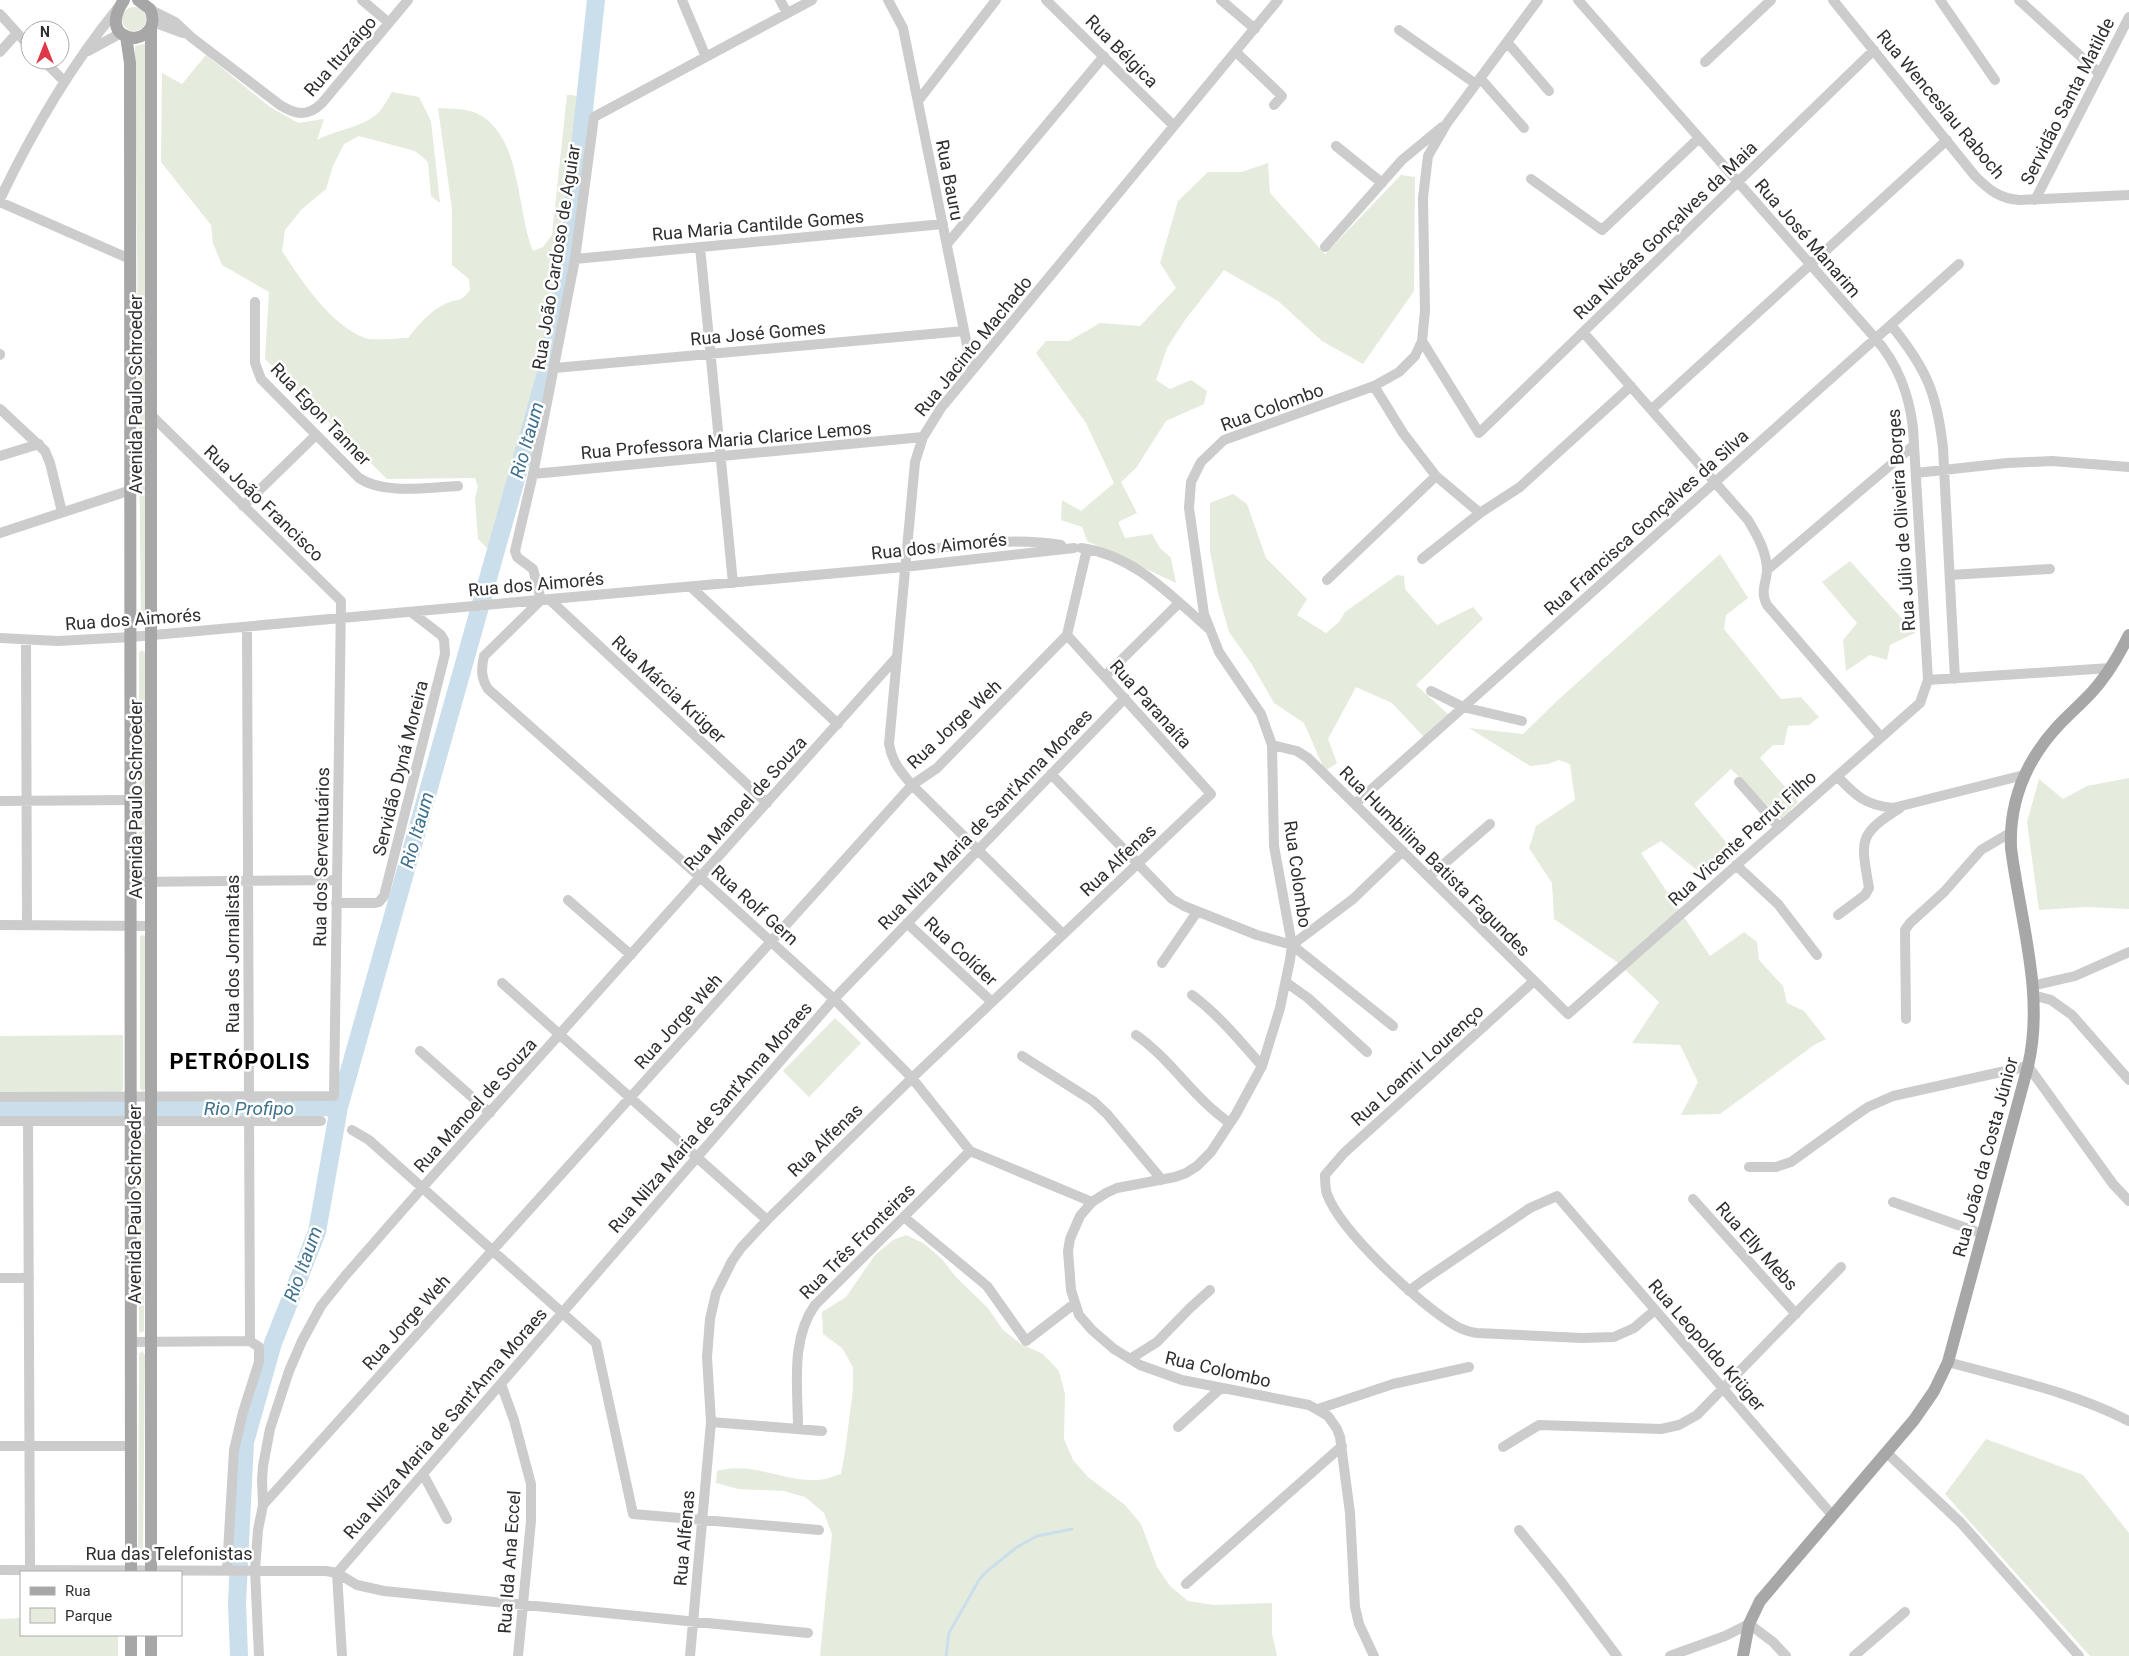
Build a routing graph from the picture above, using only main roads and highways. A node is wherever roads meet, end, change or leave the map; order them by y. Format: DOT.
graph roads {
  1 [pos="138,0"];
  2 [pos="123,3"];
  3 [pos="152,13"];
  4 [pos="123,34"];
  5 [pos="2129,635"];
  6 [pos="131,1571"];
  7 [pos="151,1571"];
  8 [pos="132,1636"];
  9 [pos="151,1636"];
  10 [pos="132,1656"];
  11 [pos="151,1656"];
  12 [pos="1743,1656"];
  1 -- 3 [label="main road"];
  2 -- 4 [label="main road, Avenida Paulo Schroeder"];
  3 -- 4 [label="main road"];
  3 -- 7 [label="main road, Avenida Paulo Schroeder"];
  4 -- 6 [label="main road, Avenida Paulo Schroeder"];
  5 -- 12 [label="main road, Rua João da Costa Júnior"];
  8 -- 10 [label="main road"];
  9 -- 11 [label="main road"];
}
